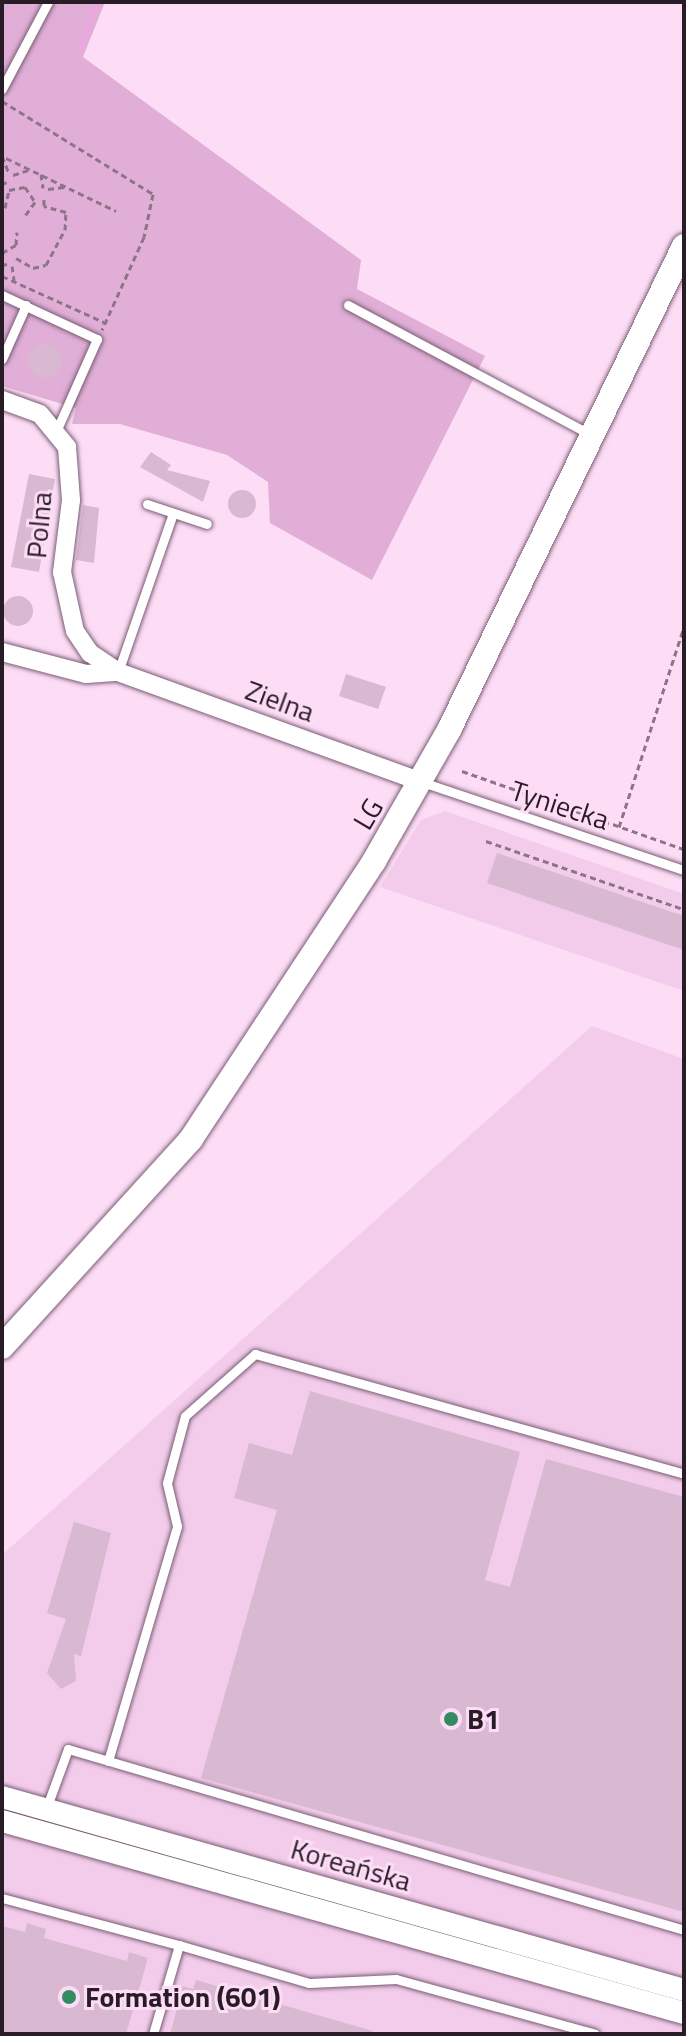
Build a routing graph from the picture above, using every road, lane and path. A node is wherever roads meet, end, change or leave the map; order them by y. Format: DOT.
graph roads {
  1 [pos="48,2"];
  2 [pos="2,89"];
  3 [pos="2,101"];
  4 [pos="4,157"];
  5 [pos="31,169"];
  6 [pos="41,174"];
  7 [pos="7,184"];
  8 [pos="67,186"];
  9 [pos="43,188"];
  10 [pos="48,189"];
  11 [pos="34,199"];
  12 [pos="5,208"];
  13 [pos="116,211"];
  14 [pos="24,217"];
  15 [pos="17,232"];
  16 [pos="684,246"];
  17 [pos="11,251"];
  18 [pos="2,253"];
  19 [pos="7,265"];
  20 [pos="2,276"];
  21 [pos="14,281"];
  22 [pos="2,295"];
  23 [pos="26,305"];
  24 [pos="348,305"];
  25 [pos="106,322"];
  26 [pos="97,339"];
  27 [pos="2,359"];
  28 [pos="2,400"];
  29 [pos="58,427"];
  30 [pos="593,435"];
  31 [pos="147,504"];
  32 [pos="173,513"];
  33 [pos="207,524"];
  34 [pos="684,627"];
  35 [pos="2,652"];
  36 [pos="118,672"];
  37 [pos="462,771"];
  38 [pos="422,782"];
  39 [pos="619,827"];
  40 [pos="486,841"];
  41 [pos="684,849"];
  42 [pos="684,870"];
  43 [pos="684,909"];
  44 [pos="2,1347"];
  45 [pos="684,1474"];
  46 [pos="108,1761"];
  47 [pos="2,1797"];
  48 [pos="45,1809"];
  49 [pos="2,1821"];
  50 [pos="39,1831"];
  51 [pos="2,1898"];
  52 [pos="684,1930"];
  53 [pos="179,1945"];
  54 [pos="684,1990"];
  55 [pos="684,2013"];
  56 [pos="153,2034"];
  57 [pos="595,2034"];
  1 -- 2 [label="lane"];
  3 -- 25 [label="path"];
  4 -- 5 [label="path"];
  4 -- 5 [label="path"];
  5 -- 6 [label="path"];
  6 -- 8 [label="path"];
  6 -- 9 [label="path"];
  7 -- 11 [label="path"];
  7 -- 12 [label="path"];
  8 -- 10 [label="path"];
  8 -- 13 [label="path"];
  11 -- 14 [label="path"];
  11 -- 17 [label="path"];
  15 -- 17 [label="path"];
  16 -- 30 [label="main road, LG"];
  17 -- 18 [label="path"];
  19 -- 21 [label="path"];
  20 -- 21 [label="path"];
  21 -- 25 [label="path"];
  22 -- 23 [label="lane"];
  23 -- 26 [label="lane"];
  23 -- 27 [label="lane"];
  24 -- 30 [label="lane"];
  25 -- 26 [label="path"];
  26 -- 29 [label="lane"];
  28 -- 29 [label="street"];
  29 -- 36 [label="street, Polna"];
  30 -- 38 [label="main road, LG"];
  31 -- 32 [label="lane"];
  32 -- 33 [label="lane"];
  32 -- 36 [label="lane"];
  34 -- 39 [label="path"];
  35 -- 36 [label="street"];
  36 -- 38 [label="street, Zielna"];
  37 -- 39 [label="path"];
  38 -- 42 [label="lane, Tyniecka"];
  38 -- 44 [label="main road, LG"];
  39 -- 41 [label="path"];
  40 -- 43 [label="path"];
  45 -- 46 [label="lane"];
  46 -- 48 [label="lane"];
  46 -- 52 [label="lane"];
  47 -- 48 [label="street, Koreańska"];
  48 -- 50 [label="lane"];
  48 -- 54 [label="street, Koreańska"];
  49 -- 50 [label="street, Koreańska"];
  50 -- 55 [label="street, Koreańska"];
  51 -- 53 [label="lane"];
  53 -- 56 [label="lane"];
  53 -- 57 [label="lane"];
}
